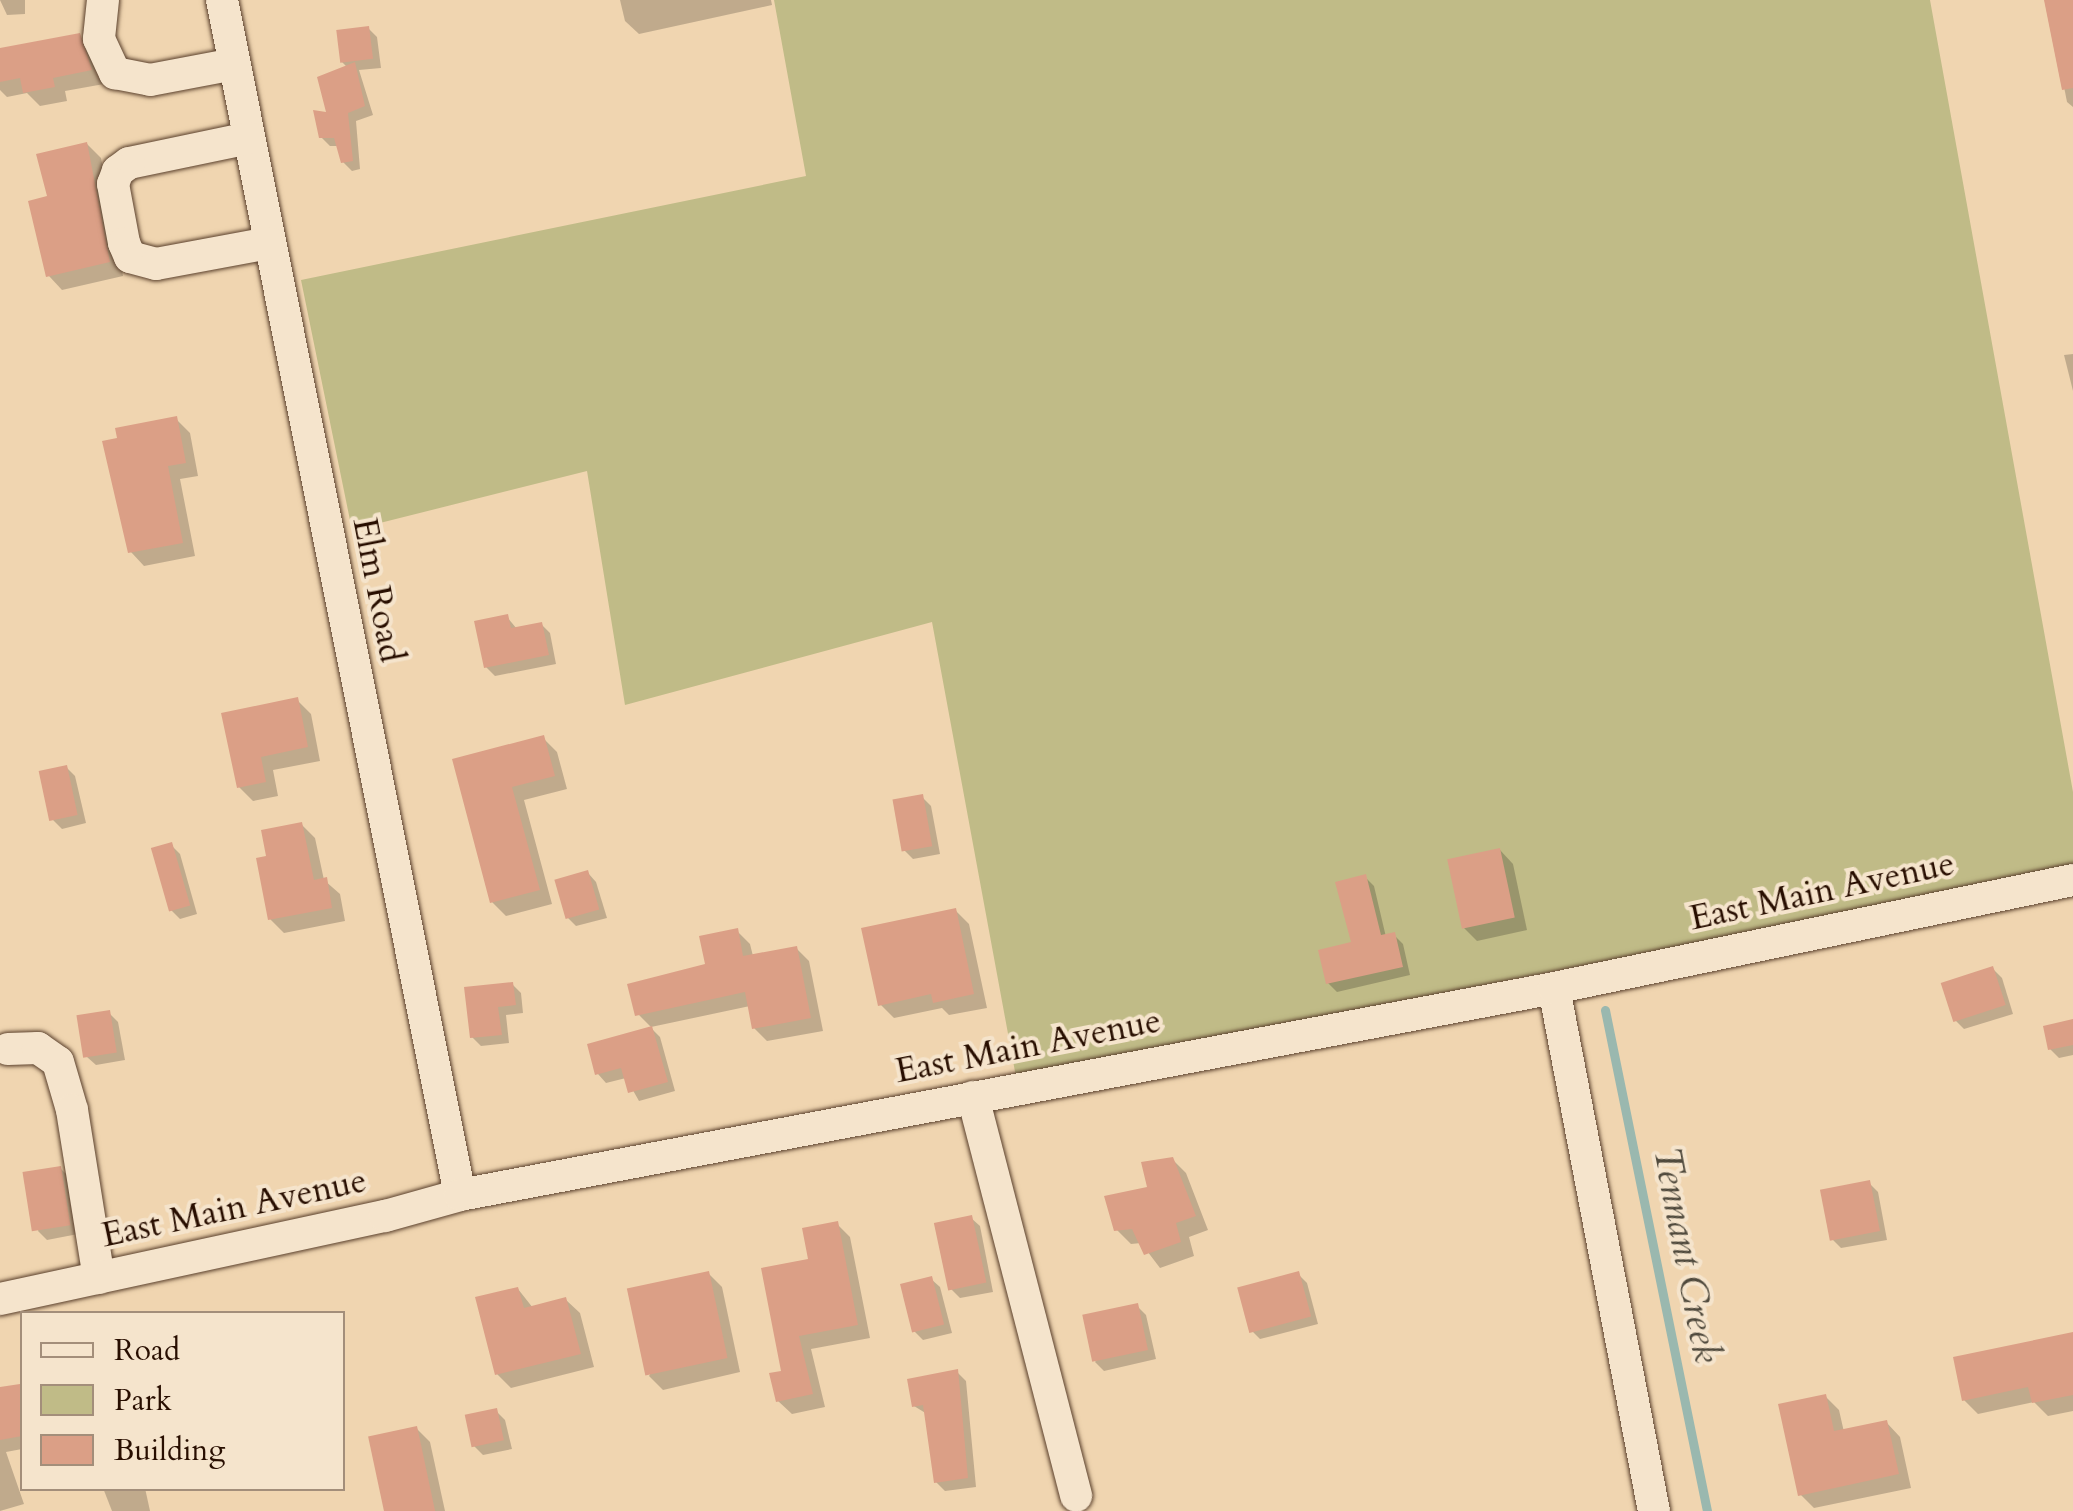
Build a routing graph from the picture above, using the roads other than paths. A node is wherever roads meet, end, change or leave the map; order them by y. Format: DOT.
graph roads {
  1 [pos="104,0"];
  2 [pos="222,0"];
  3 [pos="234,64"];
  4 [pos="249,138"];
  5 [pos="269,243"];
  6 [pos="2073,880"];
  7 [pos="1554,988"];
  8 [pos="8,1050"];
  9 [pos="973,1097"];
  10 [pos="460,1194"];
  11 [pos="99,1278"];
  12 [pos="0,1299"];
  13 [pos="1076,1496"];
  14 [pos="1654,1511"];
  1 -- 3 [label="street"];
  2 -- 3 [label="street, Elm Road"];
  3 -- 4 [label="street, Elm Road"];
  4 -- 5 [label="street, Elm Road"];
  4 -- 5 [label="street"];
  5 -- 10 [label="street, Elm Road"];
  6 -- 7 [label="street, East Main Avenue"];
  7 -- 9 [label="street, East Main Avenue"];
  7 -- 14 [label="street"];
  8 -- 11 [label="street"];
  9 -- 10 [label="street, East Main Avenue"];
  9 -- 13 [label="street"];
  10 -- 11 [label="street, East Main Avenue"];
  11 -- 12 [label="street, East Main Avenue"];
}
